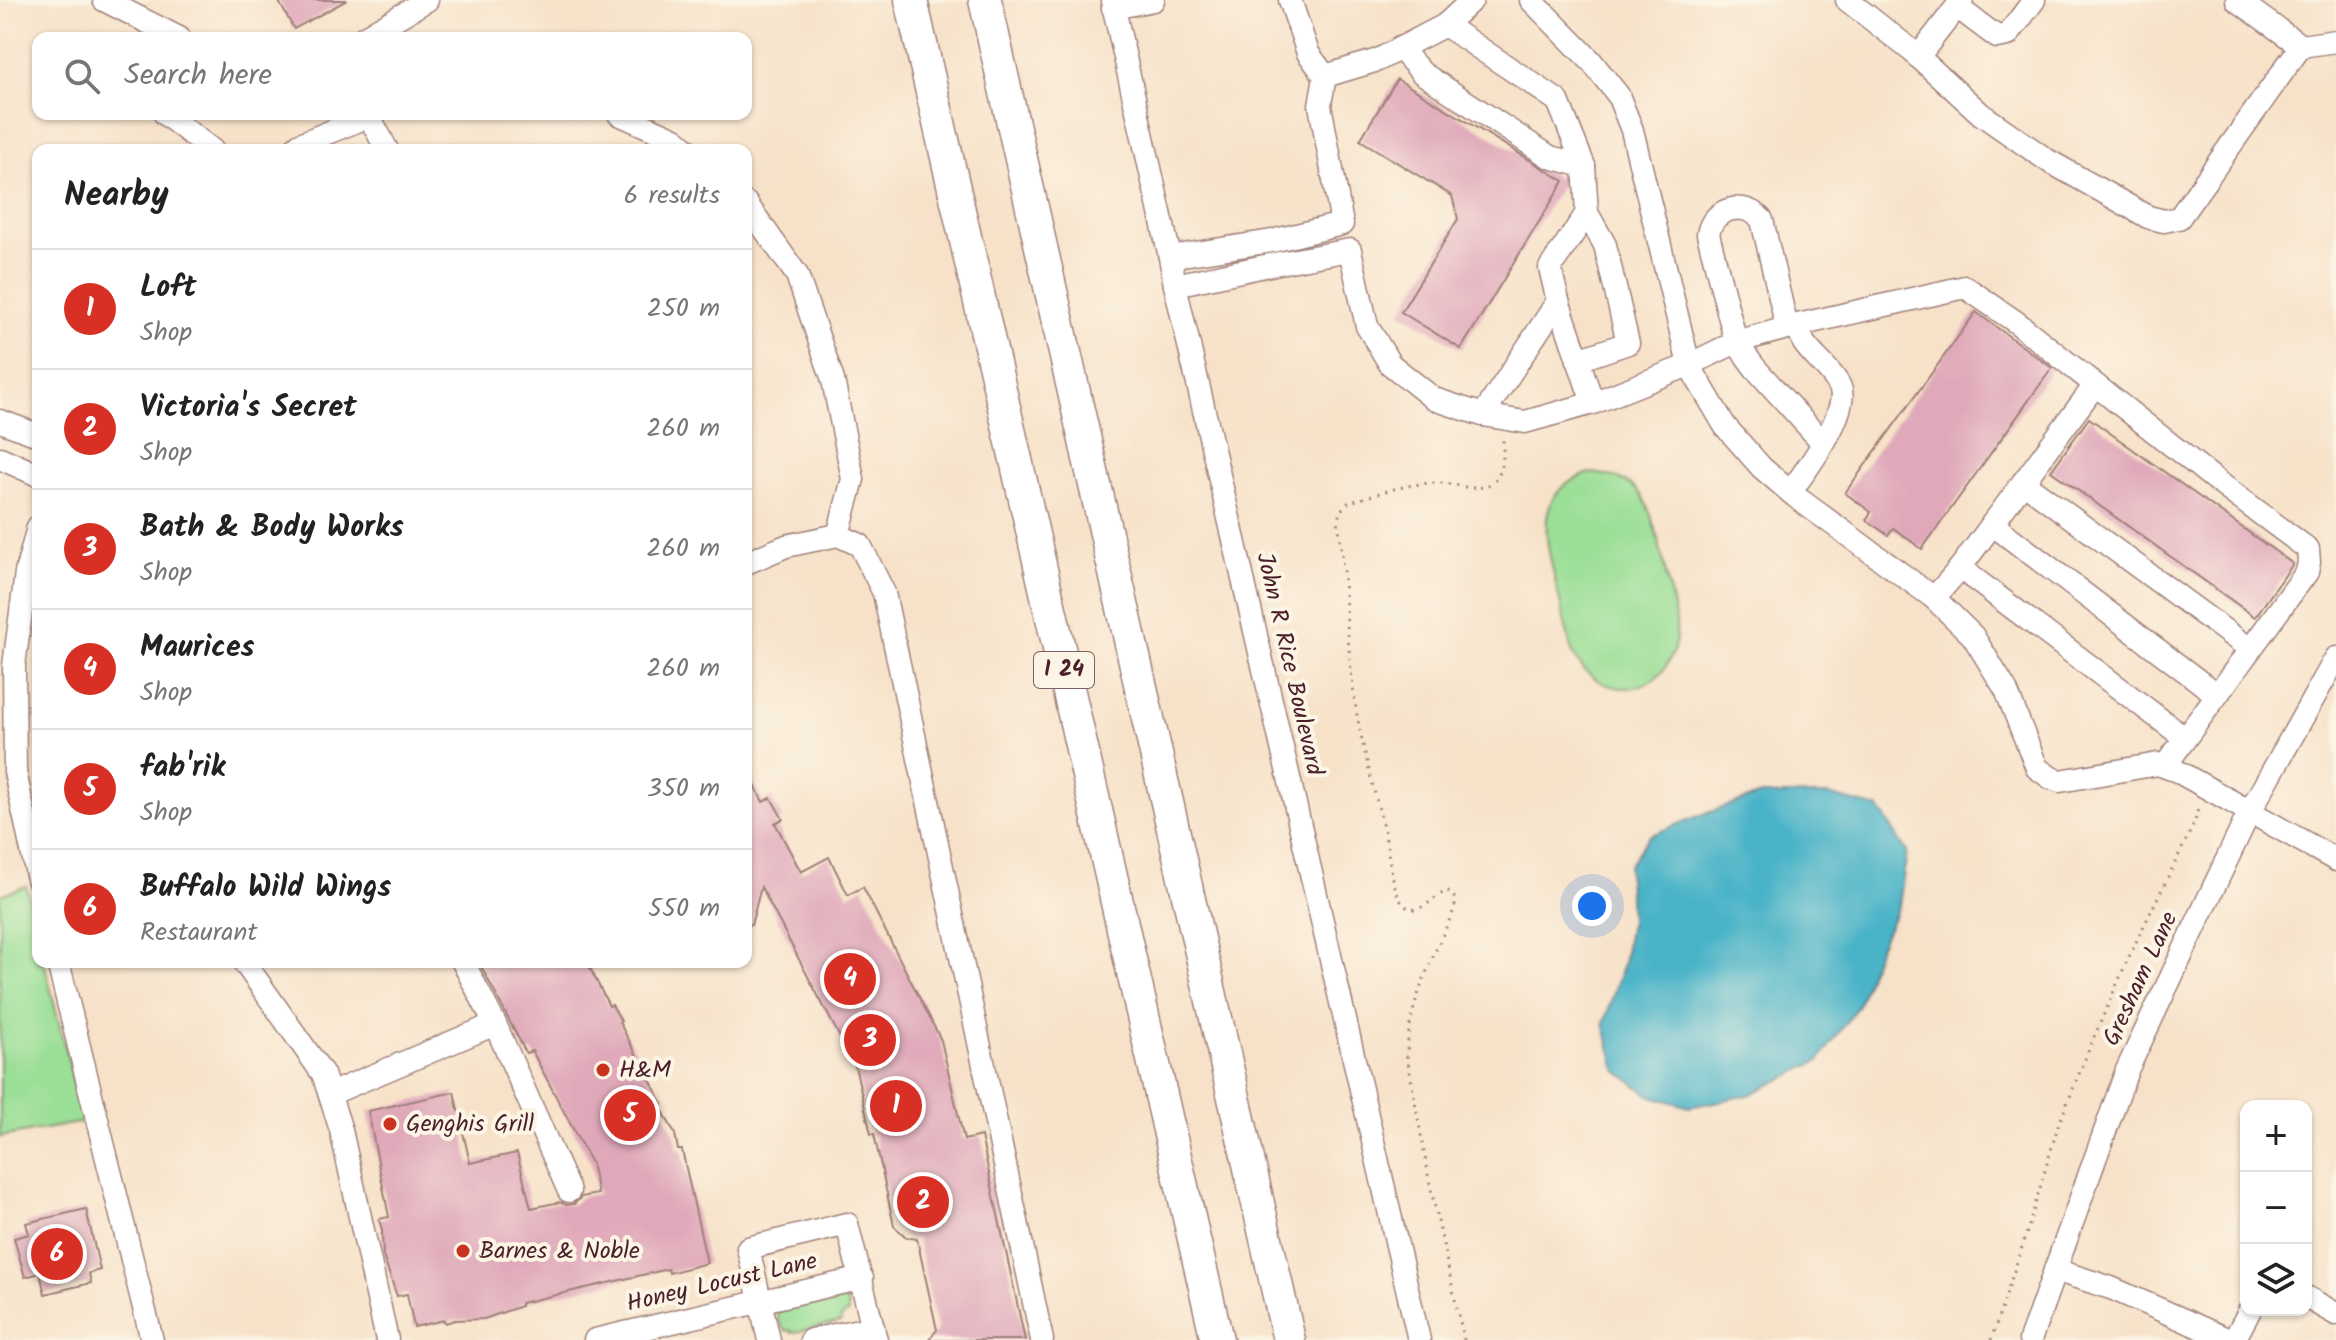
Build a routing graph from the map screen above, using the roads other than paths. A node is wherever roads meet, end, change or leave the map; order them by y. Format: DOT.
graph roads {
  1 [pos="104,0"];
  2 [pos="427,0"];
  3 [pos="911,0"];
  4 [pos="985,0"];
  5 [pos="1153,0"];
  6 [pos="1290,0"];
  7 [pos="1472,0"];
  8 [pos="1531,0"];
  9 [pos="1847,0"];
  10 [pos="2034,0"];
  11 [pos="2237,0"];
  12 [pos="1112,4"];
  13 [pos="1960,4"];
  14 [pos="1445,25"];
  15 [pos="149,31"];
  16 [pos="373,32"];
  17 [pos="2336,41"];
  18 [pos="2301,46"];
  19 [pos="1400,48"];
  20 [pos="1918,57"];
  21 [pos="1325,76"];
  22 [pos="173,120"];
  23 [pos="359,120"];
  24 [pos="373,120"];
  25 [pos="632,120"];
  26 [pos="204,144"];
  27 [pos="300,144"];
  28 [pos="384,144"];
  29 [pos="681,144"];
  30 [pos="1584,166"];
  31 [pos="752,211"];
  32 [pos="1587,213"];
  33 [pos="1170,257"];
  34 [pos="1175,285"];
  35 [pos="1558,301"];
  36 [pos="1792,326"];
  37 [pos="1736,342"];
  38 [pos="1578,360"];
  39 [pos="1689,365"];
  40 [pos="2095,385"];
  41 [pos="1593,403"];
  42 [pos="1483,415"];
  43 [pos="0,421"];
  44 [pos="32,433"];
  45 [pos="1823,443"];
  46 [pos="0,458"];
  47 [pos="32,472"];
  48 [pos="2023,482"];
  49 [pos="1790,492"];
  50 [pos="1992,524"];
  51 [pos="838,535"];
  52 [pos="32,550"];
  53 [pos="752,560"];
  54 [pos="1960,568"];
  55 [pos="1934,598"];
  56 [pos="2250,649"];
  57 [pos="2336,658"];
  58 [pos="2217,695"];
  59 [pos="2185,738"];
  60 [pos="2165,766"];
  61 [pos="2249,813"];
  62 [pos="32,851"];
  63 [pos="2336,860"];
  64 [pos="59,968"];
  65 [pos="248,968"];
  66 [pos="466,968"];
  67 [pos="495,1024"];
  68 [pos="330,1094"];
  69 [pos="569,1191"];
  70 [pos="2055,1270"];
  71 [pos="862,1278"];
  72 [pos="2312,1300"];
  73 [pos="760,1301"];
  74 [pos="2336,1314"];
  75 [pos="2246,1316"];
  76 [pos="874,1333"];
  77 [pos="152,1340"];
  78 [pos="387,1340"];
  79 [pos="595,1340"];
  80 [pos="769,1340"];
  81 [pos="811,1340"];
  82 [pos="1042,1340"];
  83 [pos="1217,1340"];
  84 [pos="1289,1340"];
  85 [pos="1419,1340"];
  86 [pos="2030,1340"];
  87 [pos="2231,1340"];
  1 -- 15 [label="street"];
  2 -- 16 [label="street"];
  3 -- 83 [label="highway, I 24"];
  4 -- 84 [label="highway"];
  5 -- 12 [label="street"];
  6 -- 21 [label="street"];
  7 -- 14 [label="street"];
  8 -- 39 [label="street"];
  9 -- 20 [label="street"];
  10 -- 13 [label="street"];
  11 -- 18 [label="street"];
  12 -- 33 [label="street, John R Rice Boulevard"];
  13 -- 20 [label="street"];
  14 -- 19 [label="street"];
  14 -- 30 [label="street"];
  17 -- 18 [label="street"];
  18 -- 20 [label="street"];
  19 -- 21 [label="street"];
  19 -- 30 [label="street"];
  21 -- 33 [label="street"];
  22 -- 26 [label="street"];
  23 -- 27 [label="street"];
  24 -- 28 [label="street"];
  25 -- 29 [label="street"];
  30 -- 32 [label="street"];
  31 -- 51 [label="street"];
  32 -- 35 [label="street"];
  32 -- 38 [label="street"];
  33 -- 34 [label="street, John R Rice Boulevard"];
  34 -- 42 [label="street"];
  34 -- 85 [label="street, John R Rice Boulevard"];
  35 -- 38 [label="street"];
  35 -- 42 [label="street"];
  36 -- 37 [label="street"];
  36 -- 37 [label="street"];
  36 -- 40 [label="street"];
  36 -- 45 [label="street"];
  37 -- 39 [label="street"];
  37 -- 45 [label="street"];
  38 -- 41 [label="street"];
  39 -- 41 [label="street"];
  39 -- 49 [label="street"];
  40 -- 48 [label="street"];
  40 -- 56 [label="street"];
  41 -- 42 [label="street"];
  43 -- 44 [label="street"];
  45 -- 49 [label="street"];
  46 -- 47 [label="street"];
  48 -- 50 [label="street"];
  48 -- 56 [label="street"];
  49 -- 55 [label="street"];
  50 -- 54 [label="street"];
  50 -- 58 [label="street"];
  51 -- 53 [label="street"];
  51 -- 82 [label="street"];
  52 -- 62 [label="street"];
  54 -- 55 [label="street"];
  54 -- 59 [label="street"];
  55 -- 60 [label="street"];
  56 -- 58 [label="street"];
  57 -- 61 [label="street, Gresham Lane"];
  58 -- 59 [label="street"];
  59 -- 60 [label="street"];
  60 -- 61 [label="street"];
  61 -- 63 [label="street"];
  61 -- 70 [label="street, Gresham Lane"];
  64 -- 77 [label="street"];
  65 -- 68 [label="street"];
  66 -- 67 [label="street"];
  67 -- 68 [label="street"];
  67 -- 69 [label="street"];
  68 -- 78 [label="street"];
  70 -- 86 [label="street, Gresham Lane"];
  70 -- 87 [label="street"];
  71 -- 73 [label="street, Honey Locust Lane"];
  71 -- 73 [label="street"];
  71 -- 76 [label="street"];
  72 -- 74 [label="street"];
  73 -- 79 [label="street, Honey Locust Lane"];
  73 -- 80 [label="street"];
  75 -- 87 [label="street"];
  76 -- 81 [label="street"];
}
